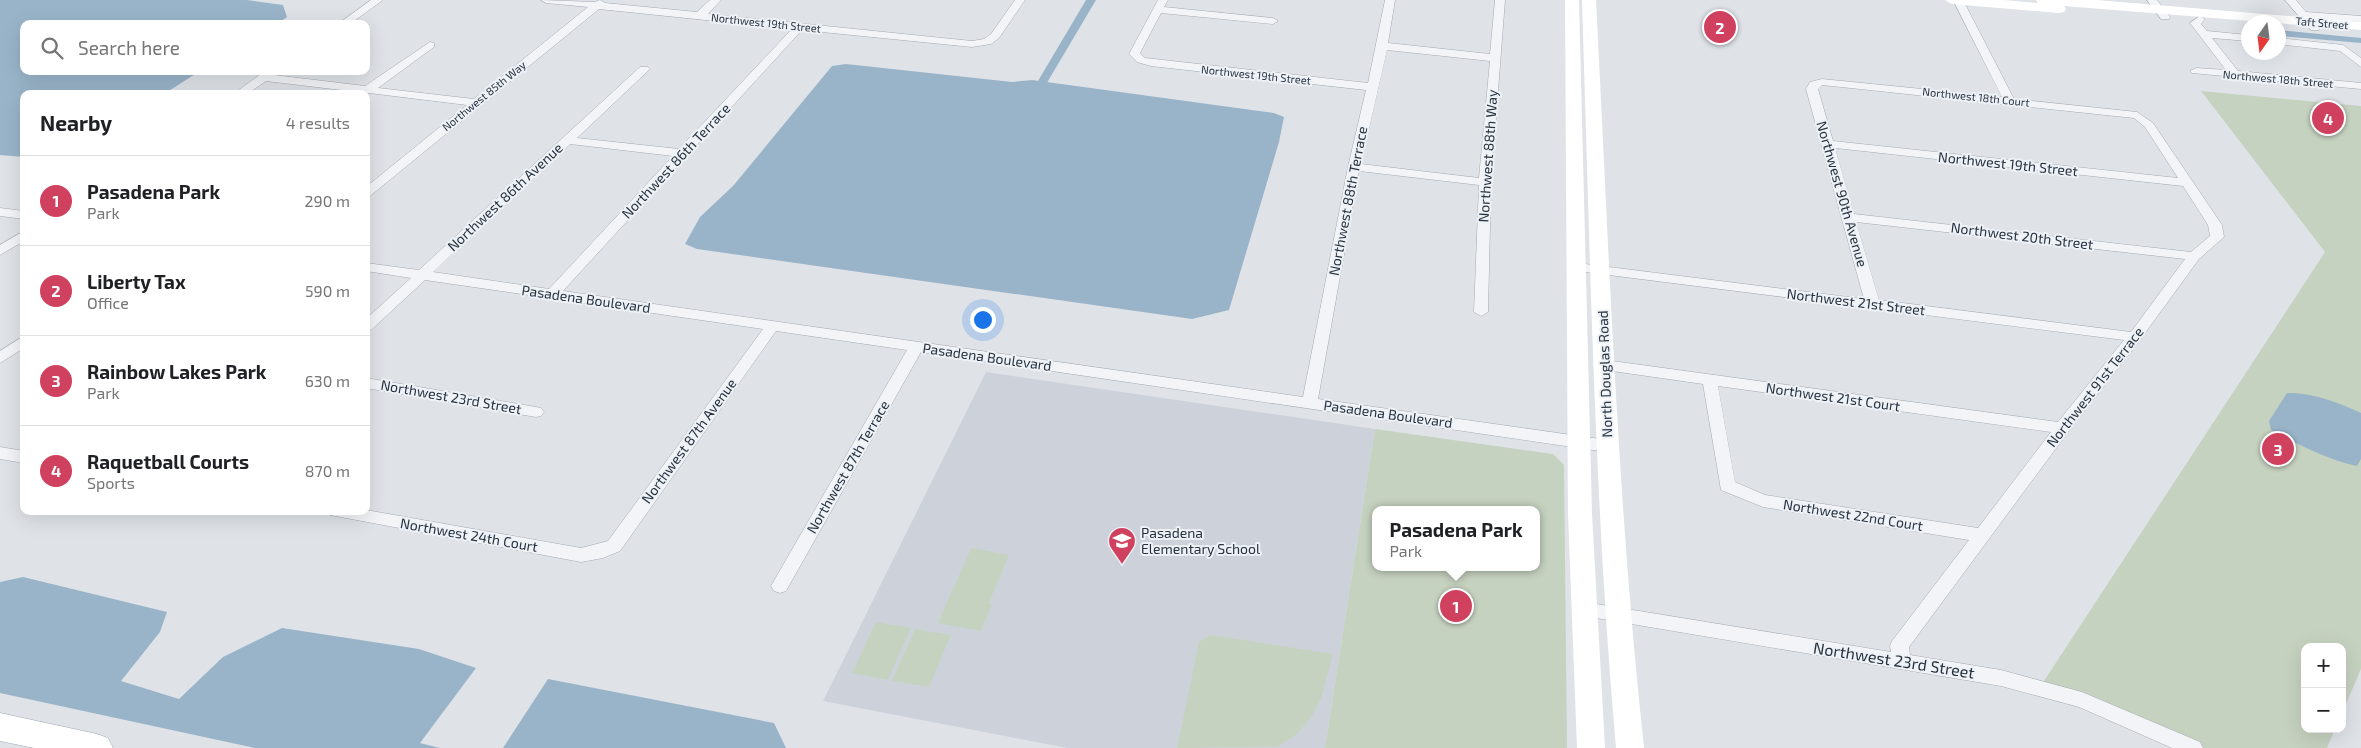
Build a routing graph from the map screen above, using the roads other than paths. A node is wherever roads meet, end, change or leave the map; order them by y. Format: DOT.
graph roads {
  1 [pos="378,0"];
  2 [pos="546,0"];
  3 [pos="716,0"];
  4 [pos="1020,0"];
  5 [pos="1390,0"];
  6 [pos="1500,0"];
  7 [pos="1572,0"];
  8 [pos="1589,0"];
  9 [pos="1952,0"];
  10 [pos="1958,0"];
  11 [pos="2043,0"];
  12 [pos="2290,0"];
  13 [pos="600,3"];
  14 [pos="1161,5"];
  15 [pos="2158,8"];
  16 [pos="699,16"];
  17 [pos="2197,16"];
  18 [pos="2361,19"];
  19 [pos="349,20"];
  20 [pos="1273,21"];
  21 [pos="2310,21"];
  22 [pos="2241,22"];
  23 [pos="2286,24"];
  24 [pos="2361,26"];
  25 [pos="799,27"];
  26 [pos="2361,32"];
  27 [pos="2204,34"];
  28 [pos="2220,36"];
  29 [pos="2241,38"];
  30 [pos="2286,42"];
  31 [pos="430,45"];
  32 [pos="1382,46"];
  33 [pos="1495,58"];
  34 [pos="2361,64"];
  35 [pos="644,69"];
  36 [pos="2196,71"];
  37 [pos="2234,74"];
  38 [pos="267,75"];
  39 [pos="273,75"];
  40 [pos="1814,84"];
  41 [pos="2361,86"];
  42 [pos="1371,87"];
  43 [pos="245,90"];
  44 [pos="354,90"];
  45 [pos="368,90"];
  46 [pos="370,92"];
  47 [pos="2009,100"];
  48 [pos="475,103"];
  49 [pos="2138,115"];
  50 [pos="566,140"];
  51 [pos="1827,144"];
  52 [pos="683,153"];
  53 [pos="1354,167"];
  54 [pos="1486,182"];
  55 [pos="2188,183"];
  56 [pos="370,190"];
  57 [pos="0,212"];
  58 [pos="20,214"];
  59 [pos="1849,217"];
  60 [pos="20,238"];
  61 [pos="0,251"];
  62 [pos="2194,256"];
  63 [pos="370,268"];
  64 [pos="1577,268"];
  65 [pos="1601,270"];
  66 [pos="421,275"];
  67 [pos="552,294"];
  68 [pos="1873,304"];
  69 [pos="1481,312"];
  70 [pos="370,323"];
  71 [pos="772,326"];
  72 [pos="2135,337"];
  73 [pos="20,343"];
  74 [pos="916,347"];
  75 [pos="0,358"];
  76 [pos="1605,365"];
  77 [pos="1710,381"];
  78 [pos="370,384"];
  79 [pos="1310,403"];
  80 [pos="536,412"];
  81 [pos="2062,428"];
  82 [pos="1579,442"];
  83 [pos="1607,446"];
  84 [pos="0,453"];
  85 [pos="20,456"];
  86 [pos="358,515"];
  87 [pos="1981,536"];
  88 [pos="603,551"];
  89 [pos="780,586"];
  90 [pos="1584,609"];
  91 [pos="1617,615"];
  92 [pos="1902,662"];
  93 [pos="0,727"];
  94 [pos="97,748"];
  95 [pos="1591,748"];
  96 [pos="1630,748"];
  97 [pos="2193,748"];
  1 -- 19 [label="street"];
  2 -- 13 [label="street, Northwest 19th Street"];
  3 -- 16 [label="street"];
  4 -- 25 [label="street, Northwest 19th Street"];
  5 -- 32 [label="street, Northwest 88th Terrace"];
  6 -- 33 [label="street, Northwest 88th Way"];
  7 -- 64 [label="main road, North Douglas Road"];
  8 -- 65 [label="main road, North Douglas Road"];
  9 -- 10 [label="main road, Taft Street"];
  10 -- 15 [label="main road, Taft Street"];
  10 -- 47 [label="street"];
  11 -- 15 [label="main road, Taft Street"];
  12 -- 21 [label="street"];
  13 -- 16 [label="street, Northwest 19th Street"];
  13 -- 48 [label="street, Northwest 85th Way"];
  14 -- 20 [label="street"];
  14 -- 42 [label="street, Northwest 19th Street"];
  15 -- 17 [label="main road, Taft Street"];
  16 -- 25 [label="street, Northwest 19th Street"];
  17 -- 21 [label="main road, Taft Street"];
  17 -- 22 [label="main road, Taft Street"];
  17 -- 27 [label="street"];
  17 -- 28 [label="street"];
  18 -- 21 [label="street"];
  21 -- 23 [label="main road, Taft Street"];
  21 -- 24 [label="main road, Taft Street"];
  21 -- 26 [label="main road, Taft Street"];
  25 -- 52 [label="street, Northwest 86th Terrace"];
  27 -- 28 [label="street"];
  27 -- 37 [label="street"];
  28 -- 29 [label="street"];
  30 -- 34 [label="street"];
  31 -- 45 [label="street"];
  32 -- 33 [label="street"];
  32 -- 42 [label="street, Northwest 88th Terrace"];
  33 -- 54 [label="street, Northwest 88th Way"];
  35 -- 50 [label="street, Northwest 86th Avenue"];
  36 -- 37 [label="street, Northwest 18th Street"];
  37 -- 41 [label="street, Northwest 18th Street"];
  38 -- 43 [label="street"];
  39 -- 44 [label="street"];
  40 -- 47 [label="street, Northwest 18th Court"];
  40 -- 51 [label="street, Northwest 90th Avenue"];
  42 -- 53 [label="street, Northwest 88th Terrace"];
  46 -- 48 [label="street"];
  47 -- 49 [label="street, Northwest 18th Court"];
  48 -- 56 [label="street, Northwest 85th Way"];
  49 -- 55 [label="street, Northwest 91st Terrace"];
  50 -- 52 [label="street"];
  50 -- 66 [label="street, Northwest 86th Avenue"];
  51 -- 55 [label="street, Northwest 19th Street"];
  51 -- 59 [label="street, Northwest 90th Avenue"];
  52 -- 67 [label="street, Northwest 86th Terrace"];
  53 -- 54 [label="street"];
  53 -- 79 [label="street, Northwest 88th Terrace"];
  54 -- 69 [label="street, Northwest 88th Way"];
  55 -- 62 [label="street, Northwest 91st Terrace"];
  57 -- 58 [label="street"];
  59 -- 62 [label="street, Northwest 20th Street"];
  59 -- 68 [label="street, Northwest 90th Avenue"];
  60 -- 61 [label="street"];
  62 -- 72 [label="street, Northwest 91st Terrace"];
  63 -- 66 [label="street, Pasadena Boulevard"];
  64 -- 65 [label="street, Northwest 21st Street"];
  64 -- 82 [label="main road, North Douglas Road"];
  65 -- 68 [label="street, Northwest 21st Street"];
  65 -- 76 [label="main road, North Douglas Road"];
  66 -- 67 [label="street, Pasadena Boulevard"];
  66 -- 70 [label="street, Northwest 86th Avenue"];
  67 -- 71 [label="street, Pasadena Boulevard"];
  68 -- 72 [label="street, Northwest 21st Street"];
  71 -- 74 [label="street, Pasadena Boulevard"];
  71 -- 88 [label="street, Northwest 87th Avenue"];
  72 -- 81 [label="street, Northwest 91st Terrace"];
  73 -- 75 [label="street"];
  74 -- 79 [label="street, Pasadena Boulevard"];
  74 -- 89 [label="street, Northwest 87th Terrace"];
  76 -- 77 [label="street, Northwest 21st Court"];
  76 -- 83 [label="main road, North Douglas Road"];
  77 -- 81 [label="street, Northwest 21st Court"];
  77 -- 87 [label="street, Northwest 22nd Court"];
  78 -- 80 [label="street, Northwest 23rd Street"];
  79 -- 82 [label="street, Pasadena Boulevard"];
  81 -- 87 [label="street, Northwest 91st Terrace"];
  82 -- 83 [label="street, Pasadena Boulevard"];
  82 -- 90 [label="main road, North Douglas Road"];
  83 -- 91 [label="main road, North Douglas Road"];
  84 -- 85 [label="street"];
  86 -- 88 [label="street, Northwest 24th Court"];
  87 -- 92 [label="street, Northwest 91st Terrace"];
  90 -- 91 [label="street, Northwest 23rd Street"];
  90 -- 95 [label="main road, North Douglas Road"];
  91 -- 92 [label="street, Northwest 23rd Street"];
  91 -- 96 [label="main road, North Douglas Road"];
  92 -- 97 [label="street, Northwest 23rd Street"];
  93 -- 94 [label="main road"];
}
